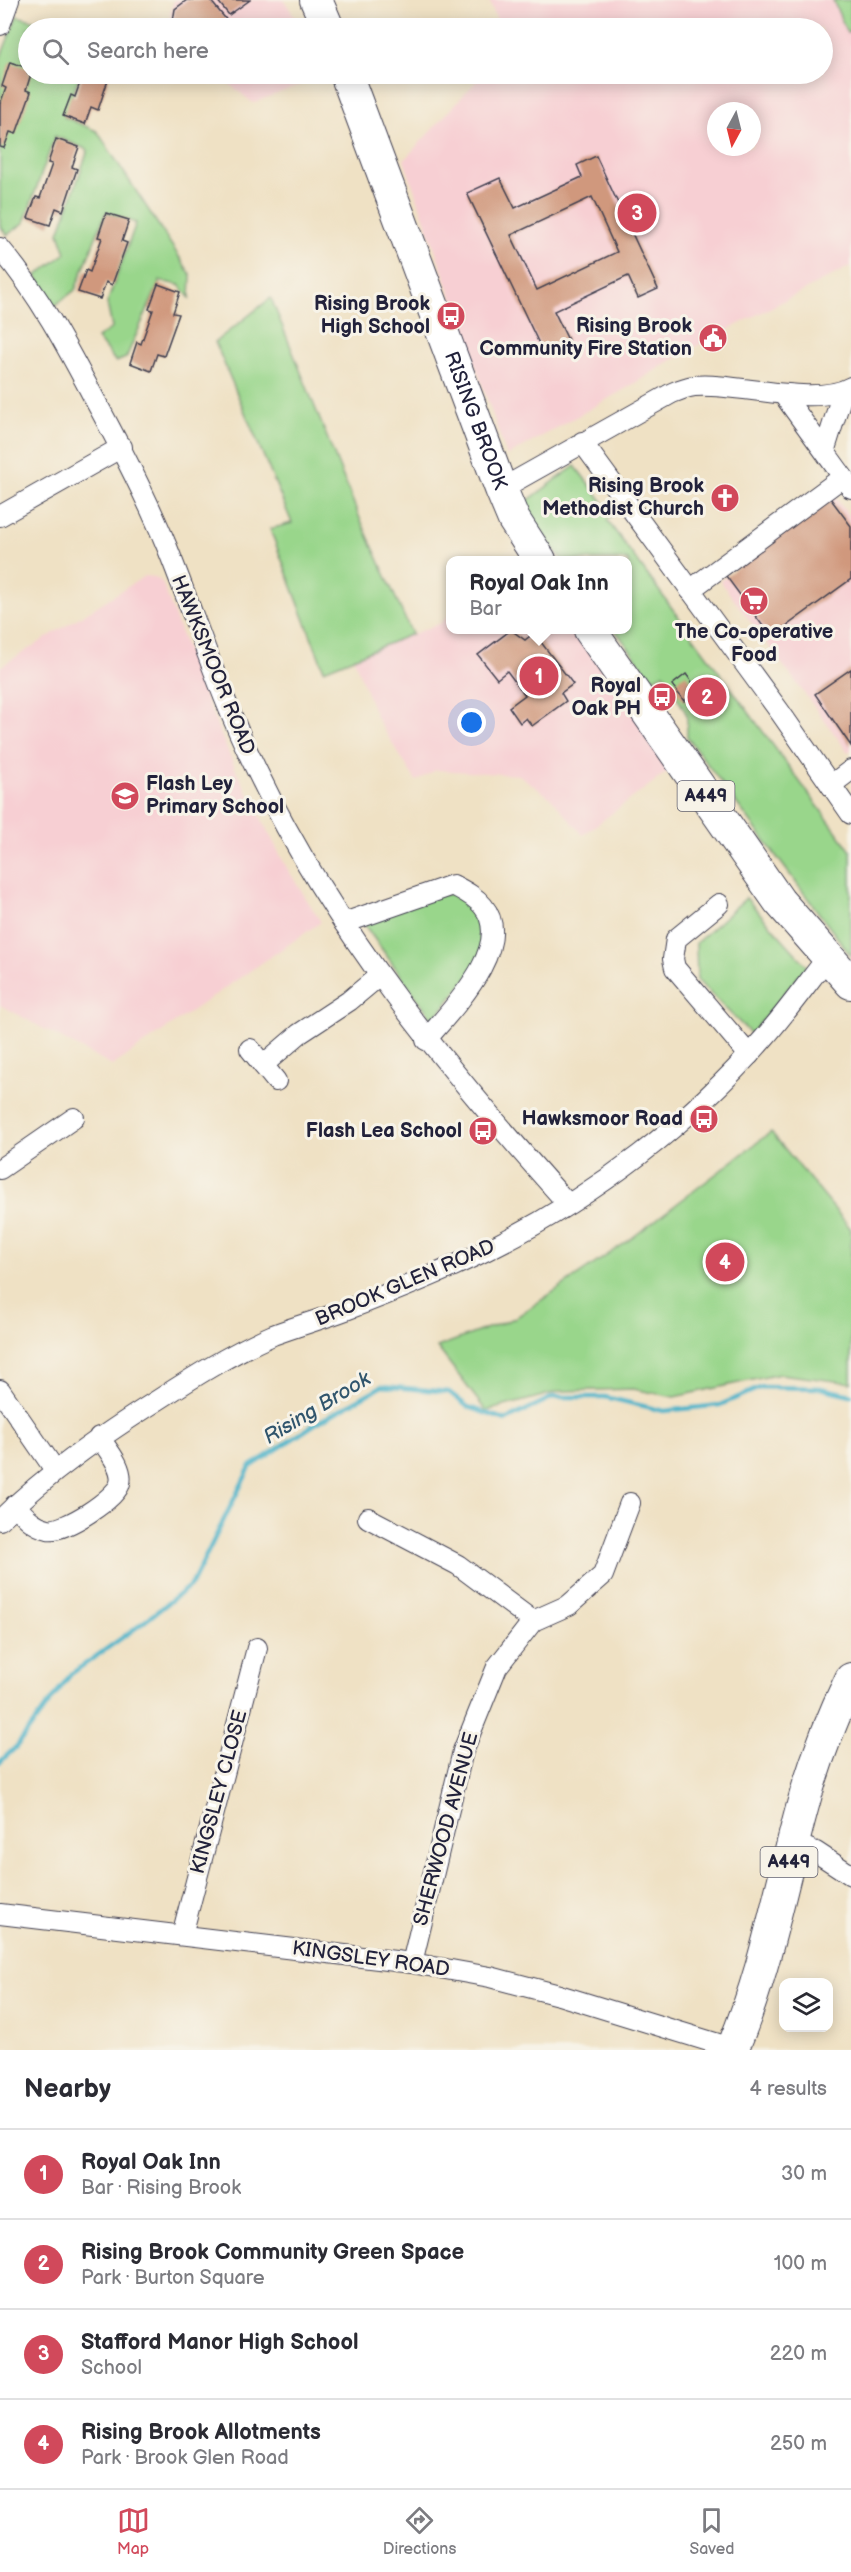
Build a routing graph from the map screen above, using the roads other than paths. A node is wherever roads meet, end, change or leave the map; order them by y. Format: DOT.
graph roads {
  1 [pos="9,0"];
  2 [pos="316,0"];
  3 [pos="324,18"];
  4 [pos="0,25"];
  5 [pos="350,84"];
  6 [pos="0,248"];
  7 [pos="847,389"];
  8 [pos="783,394"];
  9 [pos="582,442"];
  10 [pos="122,447"];
  11 [pos="825,449"];
  12 [pos="847,482"];
  13 [pos="501,489"];
  14 [pos="0,516"];
  15 [pos="537,556"];
  16 [pos="690,590"];
  17 [pos="593,634"];
  18 [pos="851,770"];
  19 [pos="831,785"];
  20 [pos="851,814"];
  21 [pos="719,904"];
  22 [pos="344,923"];
  23 [pos="827,958"];
  24 [pos="379,976"];
  25 [pos="851,983"];
  26 [pos="426,1040"];
  27 [pos="250,1049"];
  28 [pos="749,1055"];
  29 [pos="263,1065"];
  30 [pos="276,1081"];
  31 [pos="74,1118"];
  32 [pos="2,1164"];
  33 [pos="567,1204"];
  34 [pos="0,1390"];
  35 [pos="99,1437"];
  36 [pos="56,1470"];
  37 [pos="630,1503"];
  38 [pos="15,1505"];
  39 [pos="368,1518"];
  40 [pos="0,1520"];
  41 [pos="533,1622"];
  42 [pos="257,1648"];
  43 [pos="851,1679"];
  44 [pos="794,1843"];
  45 [pos="851,1875"];
  46 [pos="0,1914"];
  47 [pos="182,1935"];
  48 [pos="412,1963"];
  49 [pos="734,2049"];
  1 -- 4 [label="street"];
  2 -- 3 [label="highway"];
  5 -- 13 [label="highway, RISING BROOK"];
  6 -- 10 [label="street, HAWKSMOOR ROAD"];
  7 -- 8 [label="street"];
  7 -- 11 [label="street"];
  8 -- 9 [label="street"];
  8 -- 11 [label="street"];
  9 -- 13 [label="street"];
  9 -- 16 [label="street"];
  10 -- 14 [label="street"];
  10 -- 22 [label="street, HAWKSMOOR ROAD"];
  11 -- 12 [label="street"];
  12 -- 16 [label="street"];
  13 -- 15 [label="highway, RISING BROOK"];
  16 -- 19 [label="street"];
  17 -- 23 [label="highway, A449"];
  18 -- 19 [label="street"];
  19 -- 20 [label="street"];
  21 -- 28 [label="street"];
  22 -- 24 [label="street, HAWKSMOOR ROAD"];
  22 -- 26 [label="street"];
  23 -- 25 [label="highway, A449"];
  23 -- 28 [label="street, BROOK GLEN ROAD"];
  24 -- 26 [label="street, HAWKSMOOR ROAD"];
  24 -- 29 [label="street"];
  26 -- 33 [label="street, HAWKSMOOR ROAD"];
  27 -- 29 [label="street"];
  28 -- 33 [label="street, BROOK GLEN ROAD"];
  29 -- 30 [label="street"];
  31 -- 32 [label="street"];
  33 -- 35 [label="street, BROOK GLEN ROAD"];
  34 -- 36 [label="street"];
  35 -- 36 [label="street, BROOK GLEN ROAD"];
  35 -- 38 [label="street"];
  36 -- 38 [label="street, BROOK GLEN ROAD"];
  37 -- 41 [label="street, SHERWOOD AVENUE"];
  38 -- 40 [label="street, BROOK GLEN ROAD"];
  39 -- 41 [label="street"];
  41 -- 48 [label="street, SHERWOOD AVENUE"];
  42 -- 47 [label="street, KINGSLEY CLOSE"];
  43 -- 44 [label="highway, A449"];
  44 -- 45 [label="street"];
  44 -- 49 [label="highway, A449"];
  46 -- 47 [label="street, KINGSLEY ROAD"];
  47 -- 48 [label="street, KINGSLEY ROAD"];
  48 -- 49 [label="street, KINGSLEY ROAD"];
}
